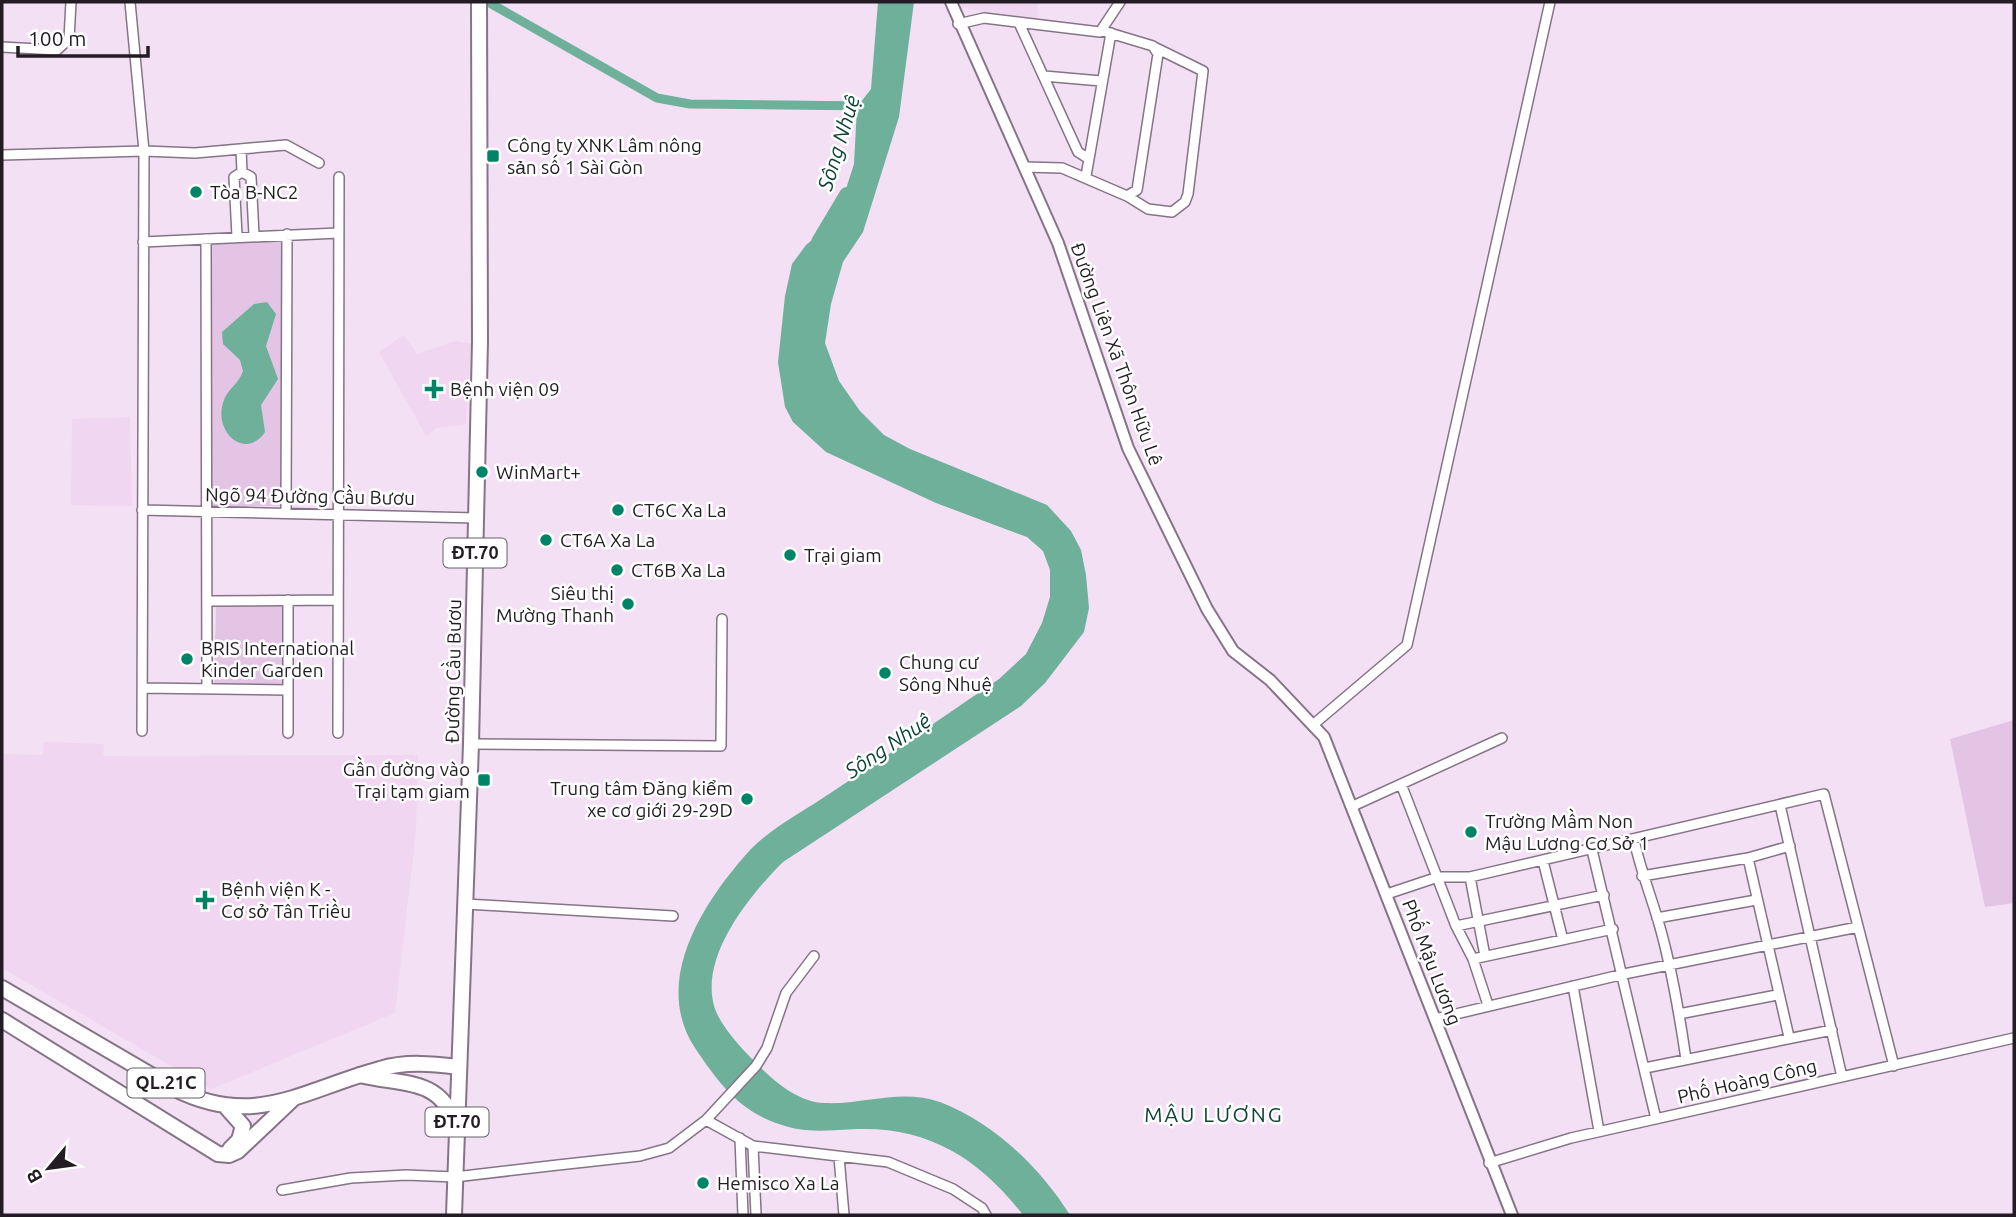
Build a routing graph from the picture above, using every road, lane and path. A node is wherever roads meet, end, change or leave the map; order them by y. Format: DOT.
graph roads {
  1 [pos="71,2"];
  2 [pos="130,2"];
  3 [pos="480,2"];
  4 [pos="951,2"];
  5 [pos="1120,2"];
  6 [pos="1550,2"];
  7 [pos="1019,23"];
  8 [pos="958,24"];
  9 [pos="1107,32"];
  10 [pos="1153,46"];
  11 [pos="2,47"];
  12 [pos="1044,76"];
  13 [pos="1101,81"];
  14 [pos="241,149"];
  15 [pos="145,150"];
  16 [pos="2,155"];
  17 [pos="1089,159"];
  18 [pos="319,163"];
  19 [pos="1024,167"];
  20 [pos="242,172"];
  21 [pos="1086,176"];
  22 [pos="339,177"];
  23 [pos="1127,196"];
  24 [pos="338,233"];
  25 [pos="287,234"];
  26 [pos="254,235"];
  27 [pos="237,236"];
  28 [pos="206,239"];
  29 [pos="143,242"];
  30 [pos="142,509"];
  31 [pos="209,511"];
  32 [pos="286,513"];
  33 [pos="339,514"];
  34 [pos="476,518"];
  35 [pos="288,600"];
  36 [pos="338,600"];
  37 [pos="209,601"];
  38 [pos="722,619"];
  39 [pos="142,688"];
  40 [pos="208,688"];
  41 [pos="288,690"];
  42 [pos="1314,724"];
  43 [pos="142,731"];
  44 [pos="288,733"];
  45 [pos="338,733"];
  46 [pos="1502,738"];
  47 [pos="471,744"];
  48 [pos="1401,783"];
  49 [pos="1780,804"];
  50 [pos="1353,806"];
  51 [pos="1634,840"];
  52 [pos="1790,846"];
  53 [pos="1592,850"];
  54 [pos="1748,858"];
  55 [pos="1543,861"];
  56 [pos="1642,876"];
  57 [pos="1438,877"];
  58 [pos="1470,877"];
  59 [pos="1387,894"];
  60 [pos="1604,895"];
  61 [pos="1756,900"];
  62 [pos="465,904"];
  63 [pos="1556,905"];
  64 [pos="673,916"];
  65 [pos="1657,918"];
  66 [pos="1479,921"];
  67 [pos="1456,926"];
  68 [pos="1858,928"];
  69 [pos="1613,929"];
  70 [pos="1812,937"];
  71 [pos="1563,940"];
  72 [pos="1767,948"];
  73 [pos="814,956"];
  74 [pos="1485,956"];
  75 [pos="1473,959"];
  76 [pos="1668,968"];
  77 [pos="1623,974"];
  78 [pos="1573,986"];
  79 [pos="2,988"];
  80 [pos="1777,995"];
  81 [pos="1488,1005"];
  82 [pos="1679,1014"];
  83 [pos="1436,1019"];
  84 [pos="2,1020"];
  85 [pos="1832,1030"];
  86 [pos="1789,1037"];
  87 [pos="2014,1038"];
  88 [pos="1686,1059"];
  89 [pos="1894,1066"];
  90 [pos="459,1067"];
  91 [pos="1645,1068"];
  92 [pos="360,1075"];
  93 [pos="1842,1077"];
  94 [pos="295,1097"];
  95 [pos="227,1108"];
  96 [pos="1656,1119"];
  97 [pos="706,1120"];
  98 [pos="457,1131"];
  99 [pos="1599,1131"];
  100 [pos="740,1138"];
  101 [pos="753,1146"];
  102 [pos="223,1154"];
  103 [pos="839,1157"];
  104 [pos="1489,1163"];
  105 [pos="455,1177"];
  106 [pos="282,1191"];
  107 [pos="454,1215"];
  108 [pos="743,1215"];
  109 [pos="756,1215"];
  110 [pos="844,1215"];
  111 [pos="986,1215"];
  112 [pos="1511,1215"];
  1 -- 11 [label="street"];
  2 -- 15 [label="street"];
  3 -- 34 [label="main road, Đường Cầu Bươu / ĐT.70"];
  4 -- 8 [label="street, Đường Liên Xã Thôn Hữu Lê"];
  5 -- 9 [label="street"];
  6 -- 42 [label="street"];
  7 -- 8 [label="street"];
  7 -- 9 [label="street"];
  7 -- 12 [label="street"];
  8 -- 19 [label="street, Đường Liên Xã Thôn Hữu Lê"];
  9 -- 10 [label="street"];
  9 -- 13 [label="street"];
  10 -- 23 [label="street"];
  10 -- 23 [label="street"];
  12 -- 13 [label="street"];
  12 -- 17 [label="street"];
  13 -- 17 [label="street"];
  14 -- 15 [label="street"];
  14 -- 18 [label="street"];
  14 -- 20 [label="street"];
  15 -- 16 [label="street"];
  15 -- 29 [label="street"];
  17 -- 21 [label="street"];
  19 -- 21 [label="street"];
  19 -- 42 [label="street, Đường Liên Xã Thôn Hữu Lê"];
  20 -- 26 [label="street"];
  20 -- 27 [label="street"];
  21 -- 23 [label="street"];
  22 -- 24 [label="street"];
  24 -- 25 [label="street"];
  24 -- 33 [label="street"];
  25 -- 26 [label="street"];
  25 -- 32 [label="street"];
  26 -- 27 [label="street"];
  27 -- 28 [label="street"];
  28 -- 29 [label="street"];
  28 -- 31 [label="street"];
  29 -- 30 [label="street"];
  30 -- 31 [label="street, Ngõ 94 Đường Cầu Bươu"];
  30 -- 39 [label="street"];
  31 -- 32 [label="street, Ngõ 94 Đường Cầu Bươu"];
  31 -- 37 [label="street"];
  32 -- 33 [label="street, Ngõ 94 Đường Cầu Bươu"];
  33 -- 34 [label="street, Ngõ 94 Đường Cầu Bươu"];
  33 -- 36 [label="street"];
  34 -- 47 [label="main road, Đường Cầu Bươu / ĐT.70"];
  35 -- 36 [label="street"];
  35 -- 37 [label="street"];
  35 -- 41 [label="street"];
  36 -- 45 [label="street"];
  37 -- 40 [label="street"];
  38 -- 47 [label="street"];
  39 -- 40 [label="street"];
  39 -- 43 [label="street"];
  40 -- 41 [label="street"];
  41 -- 44 [label="street"];
  42 -- 50 [label="street, Phố Mậu Lương"];
  46 -- 48 [label="street"];
  47 -- 62 [label="main road, Đường Cầu Bươu / ĐT.70"];
  48 -- 50 [label="street"];
  48 -- 57 [label="street"];
  49 -- 51 [label="street"];
  49 -- 52 [label="street"];
  49 -- 68 [label="street"];
  50 -- 59 [label="street, Phố Mậu Lương"];
  51 -- 53 [label="street"];
  51 -- 56 [label="street"];
  52 -- 54 [label="street"];
  52 -- 70 [label="street"];
  53 -- 55 [label="street"];
  53 -- 60 [label="street"];
  54 -- 56 [label="street"];
  54 -- 61 [label="street"];
  55 -- 58 [label="street"];
  55 -- 63 [label="street"];
  56 -- 65 [label="street"];
  57 -- 58 [label="street"];
  57 -- 59 [label="street"];
  57 -- 67 [label="street"];
  58 -- 66 [label="street"];
  59 -- 83 [label="street, Phố Mậu Lương"];
  60 -- 63 [label="street"];
  60 -- 69 [label="street"];
  61 -- 65 [label="street"];
  61 -- 72 [label="street"];
  62 -- 64 [label="street"];
  62 -- 90 [label="main road, Đường Cầu Bươu / ĐT.70"];
  63 -- 66 [label="street"];
  63 -- 71 [label="street"];
  65 -- 76 [label="street"];
  66 -- 67 [label="street"];
  66 -- 74 [label="street"];
  67 -- 75 [label="street"];
  68 -- 70 [label="street"];
  68 -- 89 [label="street"];
  69 -- 71 [label="street"];
  69 -- 77 [label="street"];
  70 -- 72 [label="street"];
  70 -- 85 [label="street"];
  71 -- 74 [label="street"];
  72 -- 76 [label="street"];
  72 -- 80 [label="street"];
  73 -- 97 [label="street"];
  74 -- 75 [label="street"];
  75 -- 81 [label="street"];
  76 -- 77 [label="street"];
  76 -- 82 [label="street"];
  77 -- 78 [label="street"];
  77 -- 91 [label="street"];
  78 -- 81 [label="street"];
  78 -- 99 [label="street"];
  79 -- 95 [label="main road, QL.21C"];
  80 -- 82 [label="street"];
  80 -- 86 [label="street"];
  81 -- 83 [label="street"];
  82 -- 88 [label="street"];
  83 -- 104 [label="street, Phố Mậu Lương"];
  84 -- 102 [label="main road"];
  85 -- 86 [label="street"];
  85 -- 93 [label="street"];
  86 -- 88 [label="street"];
  87 -- 89 [label="street, Phố Hoàng Công"];
  88 -- 91 [label="street"];
  89 -- 93 [label="street, Phố Hoàng Công"];
  90 -- 92 [label="main road"];
  90 -- 98 [label="main road, Đường Cầu Bươu / ĐT.70"];
  91 -- 96 [label="street"];
  92 -- 94 [label="main road"];
  92 -- 98 [label="main road"];
  93 -- 96 [label="street, Phố Hoàng Công"];
  94 -- 95 [label="main road, QL.21C"];
  94 -- 102 [label="main road"];
  95 -- 102 [label="main road"];
  96 -- 99 [label="street, Phố Hoàng Công"];
  97 -- 100 [label="street"];
  97 -- 105 [label="street"];
  98 -- 105 [label="main road, Đường Cầu Bươu / ĐT.70"];
  99 -- 104 [label="street, Phố Hoàng Công"];
  100 -- 101 [label="street"];
  100 -- 108 [label="street"];
  101 -- 103 [label="street"];
  101 -- 109 [label="street"];
  103 -- 110 [label="street"];
  103 -- 111 [label="street"];
  104 -- 112 [label="street, Phố Mậu Lương"];
  105 -- 106 [label="street"];
  105 -- 107 [label="main road, ĐT.70"];
}
